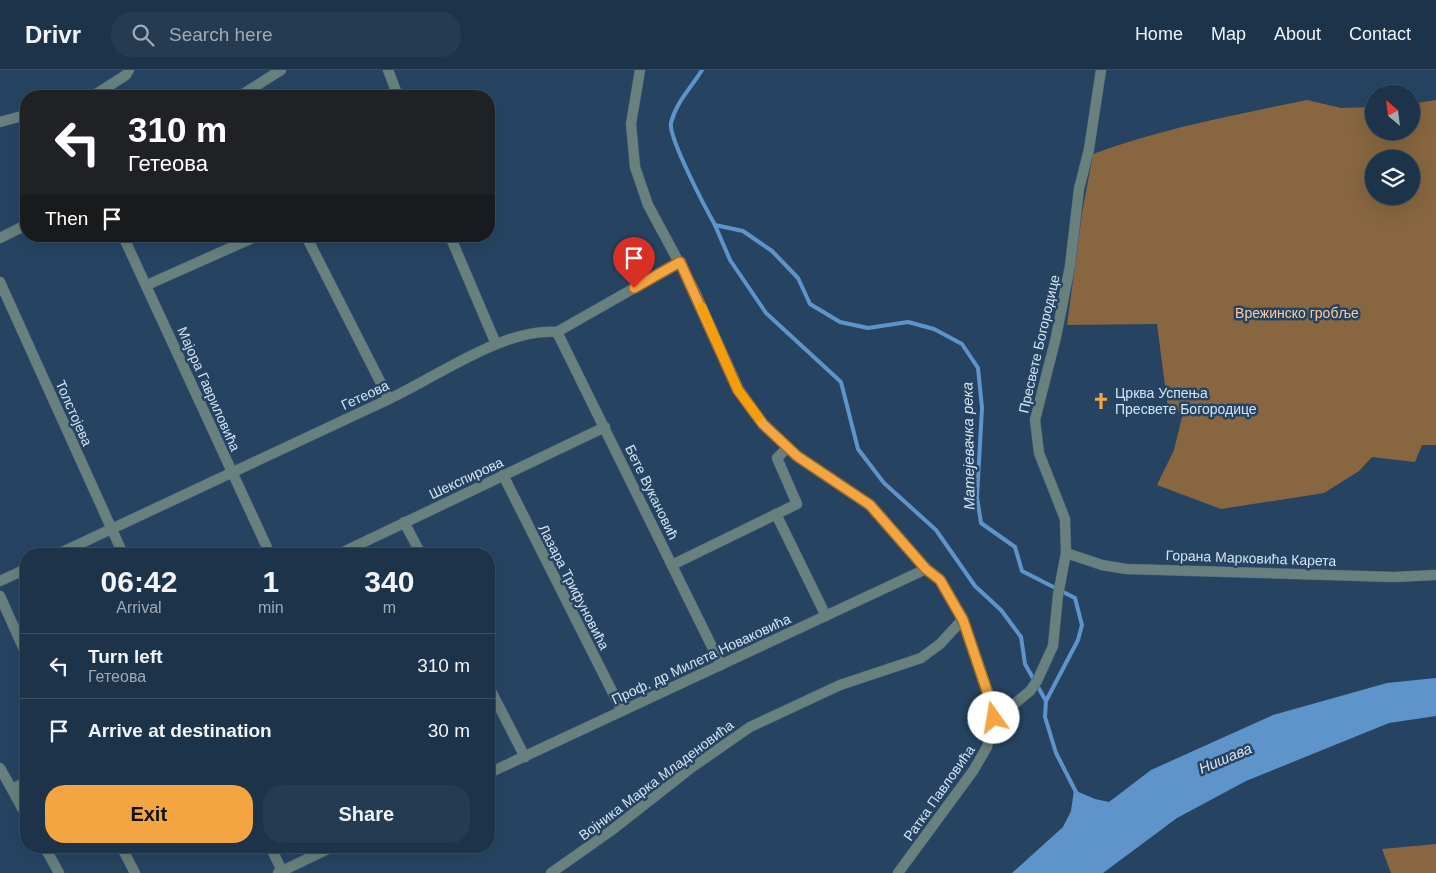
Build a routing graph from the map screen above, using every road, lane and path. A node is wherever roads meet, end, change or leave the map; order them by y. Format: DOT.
graph roads {
  1 [pos="129,70"];
  2 [pos="281,70"];
  3 [pos="388,70"];
  4 [pos="640,70"];
  5 [pos="1101,70"];
  6 [pos="103,90"];
  7 [pos="249,90"];
  8 [pos="396,90"];
  9 [pos="20,117"];
  10 [pos="0,122"];
  11 [pos="20,228"];
  12 [pos="0,238"];
  13 [pos="126,242"];
  14 [pos="244,242"];
  15 [pos="309,242"];
  16 [pos="453,242"];
  17 [pos="680,262"];
  18 [pos="0,282"];
  19 [pos="147,285"];
  20 [pos="557,332"];
  21 [pos="496,344"];
  22 [pos="389,399"];
  23 [pos="605,427"];
  24 [pos="788,446"];
  25 [pos="232,473"];
  26 [pos="503,475"];
  27 [pos="776,514"];
  28 [pos="404,522"];
  29 [pos="111,529"];
  30 [pos="71,548"];
  31 [pos="120,548"];
  32 [pos="267,548"];
  33 [pos="351,548"];
  34 [pos="418,548"];
  35 [pos="1066,553"];
  36 [pos="672,565"];
  37 [pos="926,569"];
  38 [pos="20,572"];
  39 [pos="1436,575"];
  40 [pos="0,581"];
  41 [pos="0,596"];
  42 [pos="826,616"];
  43 [pos="963,620"];
  44 [pos="20,641"];
  45 [pos="721,665"];
  46 [pos="495,699"];
  47 [pos="622,710"];
  48 [pos="993,711"];
  49 [pos="524,757"];
  50 [pos="0,768"];
  51 [pos="495,770"];
  52 [pos="20,785"];
  53 [pos="12,789"];
  54 [pos="20,804"];
  55 [pos="48,853"];
  56 [pos="124,853"];
  57 [pos="273,853"];
  58 [pos="319,853"];
  59 [pos="280,872"];
  60 [pos="59,873"];
  61 [pos="135,873"];
  62 [pos="551,873"];
  63 [pos="898,873"];
  1 -- 6 [label="street"];
  2 -- 7 [label="street"];
  3 -- 8 [label="street"];
  4 -- 17 [label="street, Ратка Павловића"];
  5 -- 35 [label="street, Пресвете Богородице"];
  9 -- 10 [label="street"];
  11 -- 12 [label="street"];
  13 -- 19 [label="street, Мајора Гавриловића"];
  14 -- 19 [label="street"];
  15 -- 22 [label="street"];
  16 -- 21 [label="street"];
  17 -- 20 [label="street, Гетеова"];
  17 -- 24 [label="street, Ратка Павловића"];
  18 -- 29 [label="street, Толстојева"];
  19 -- 25 [label="street, Мајора Гавриловића"];
  20 -- 21 [label="street, Гетеова"];
  20 -- 23 [label="street, Бете Вукановић"];
  21 -- 22 [label="street, Гетеова"];
  22 -- 25 [label="street, Гетеова"];
  23 -- 26 [label="street, Шекспирова"];
  23 -- 36 [label="street, Бете Вукановић"];
  24 -- 27 [label="street"];
  24 -- 37 [label="street, Ратка Павловића"];
  25 -- 29 [label="street, Гетеова"];
  25 -- 32 [label="street, Мајора Гавриловића"];
  26 -- 28 [label="street, Шекспирова"];
  26 -- 47 [label="street, Лазара Трифуновића"];
  27 -- 36 [label="street"];
  27 -- 42 [label="street"];
  28 -- 33 [label="street, Шекспирова"];
  28 -- 34 [label="street"];
  29 -- 30 [label="street, Гетеова"];
  29 -- 31 [label="street, Толстојева"];
  35 -- 39 [label="street, Горана Марковића Карета"];
  35 -- 48 [label="street, Пресвете Богородице"];
  36 -- 45 [label="street, Бете Вукановић"];
  37 -- 42 [label="street, Проф. др Милета Новаковића"];
  37 -- 43 [label="street, Ратка Павловића"];
  38 -- 40 [label="street"];
  41 -- 44 [label="street"];
  42 -- 45 [label="street, Проф. др Милета Новаковића"];
  43 -- 48 [label="street, Ратка Павловића"];
  43 -- 62 [label="street, Војника Марка Младеновића"];
  45 -- 47 [label="street, Проф. др Милета Новаковића"];
  46 -- 49 [label="street"];
  47 -- 49 [label="street, Проф. др Милета Новаковића"];
  48 -- 63 [label="street, Ратка Павловића"];
  49 -- 51 [label="street, Проф. др Милета Новаковића"];
  50 -- 53 [label="street"];
  52 -- 53 [label="street"];
  53 -- 54 [label="street"];
  55 -- 60 [label="street"];
  56 -- 61 [label="street"];
  57 -- 59 [label="street"];
  58 -- 59 [label="street"];
}
